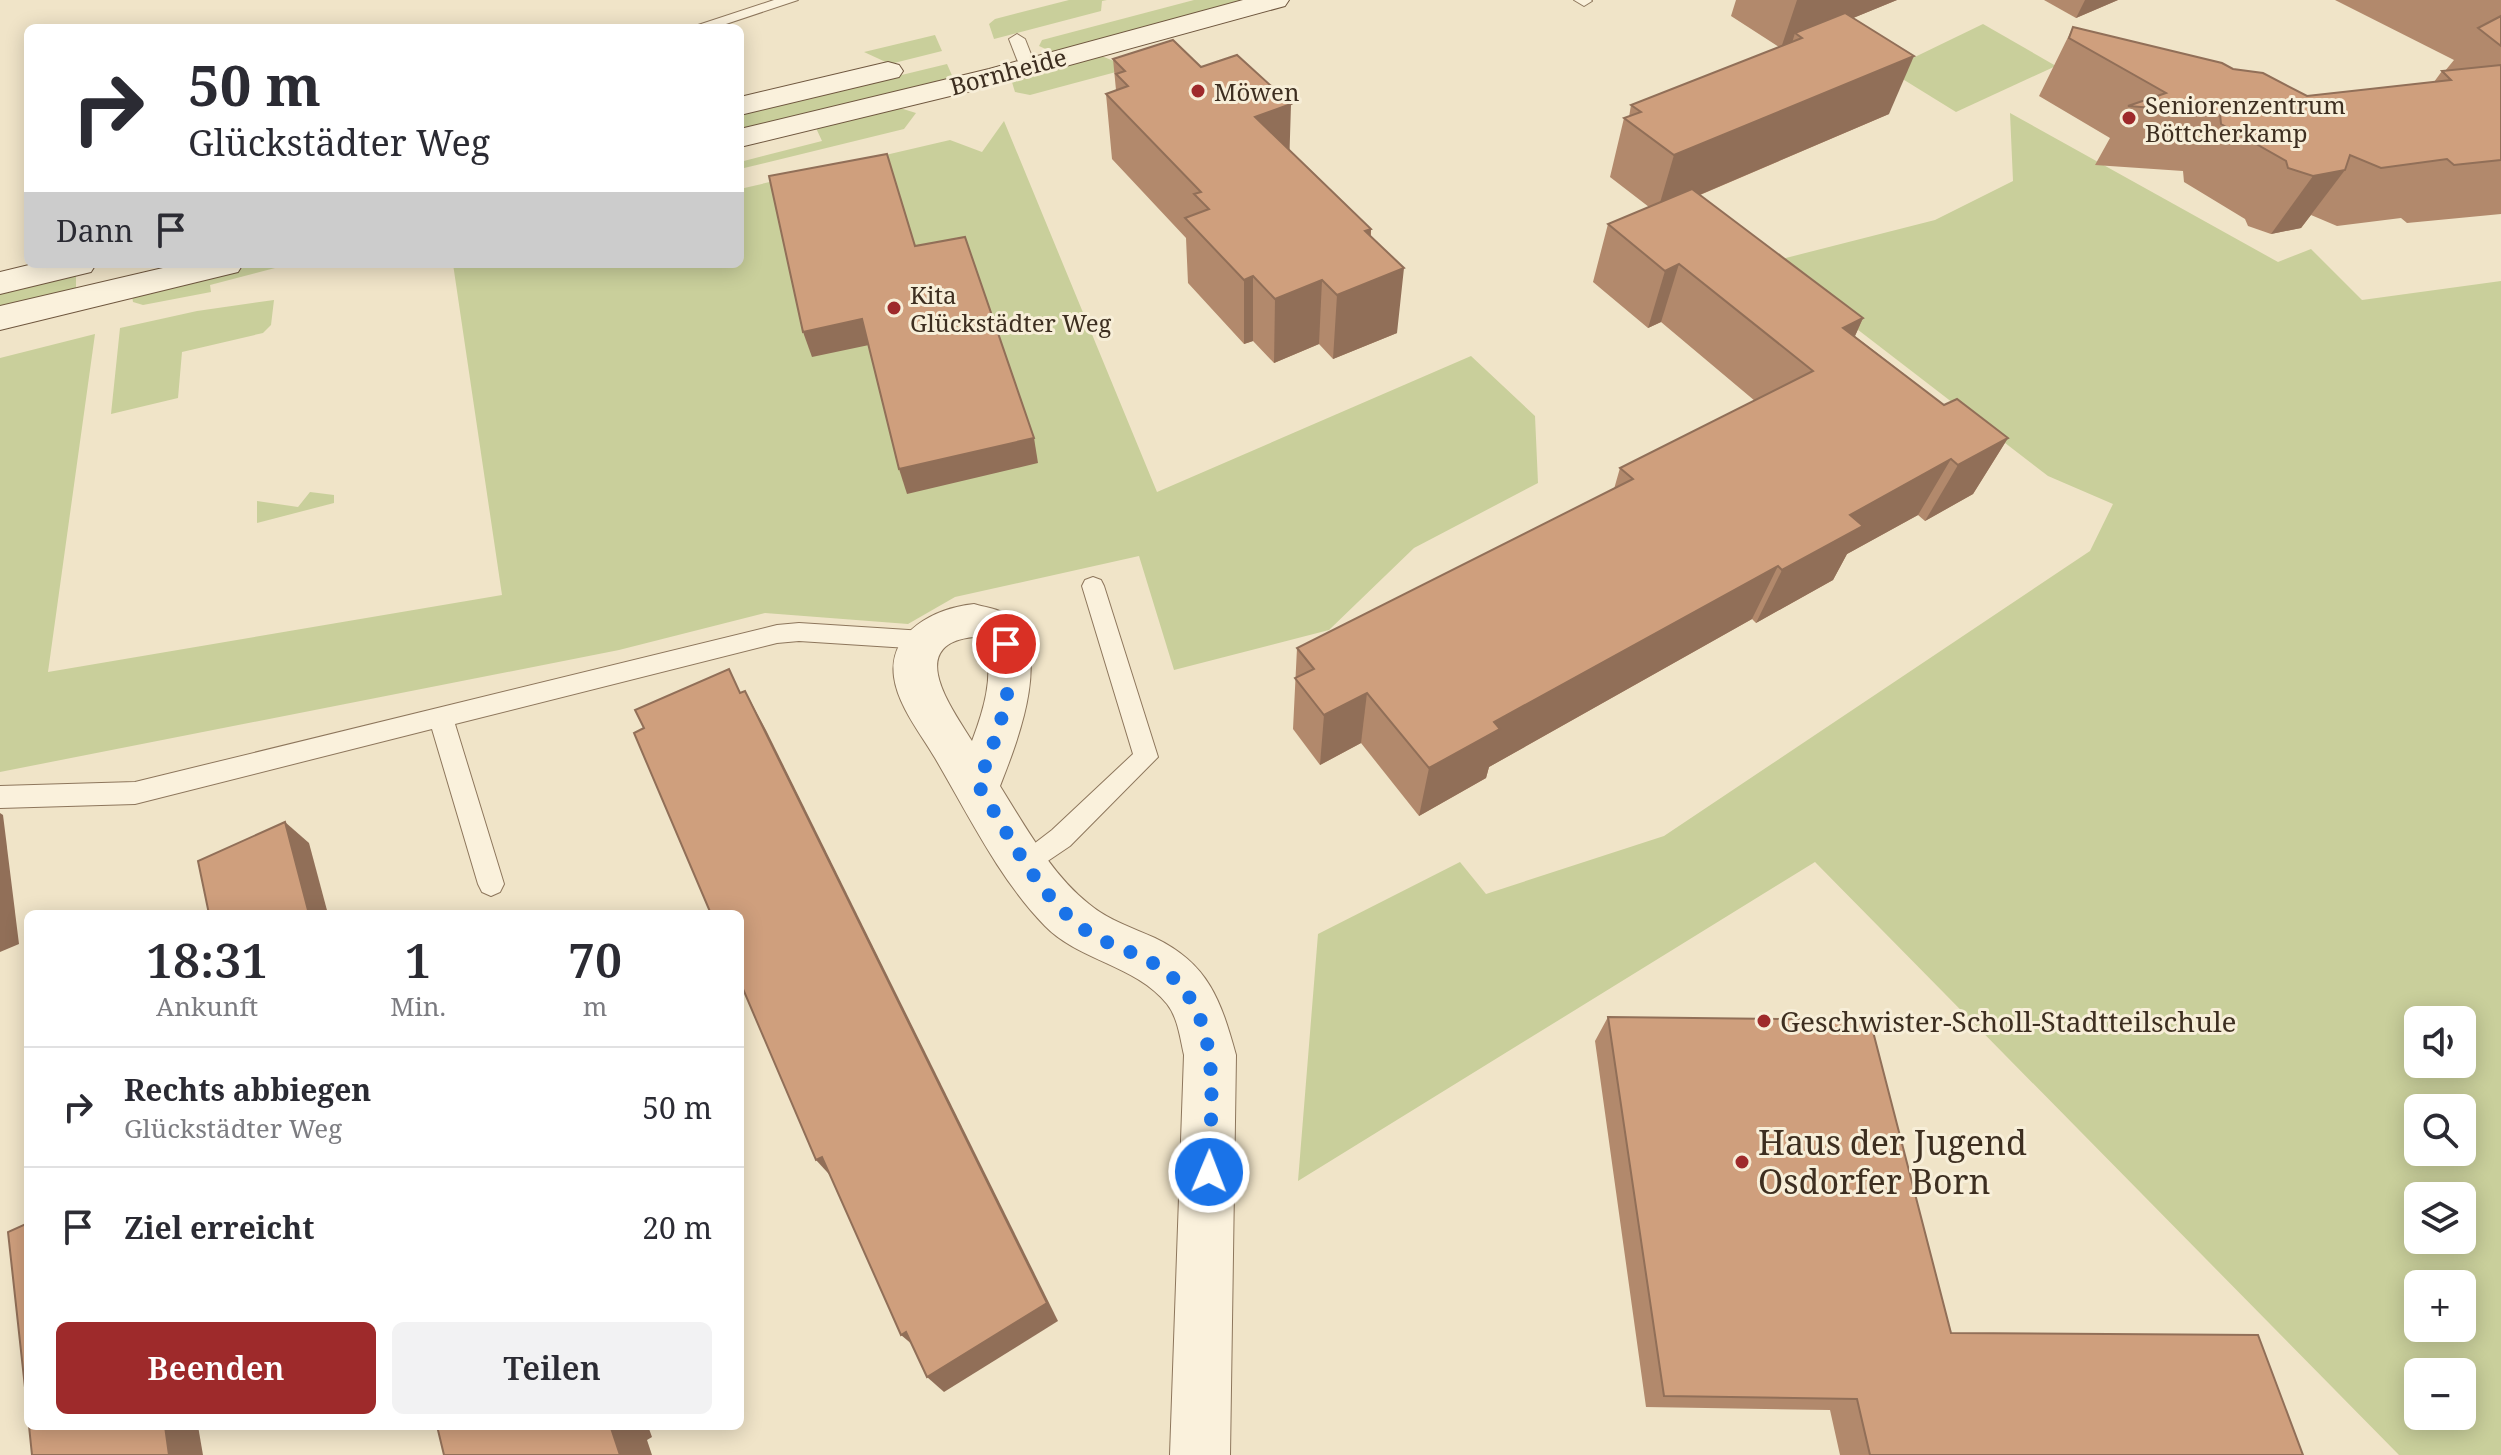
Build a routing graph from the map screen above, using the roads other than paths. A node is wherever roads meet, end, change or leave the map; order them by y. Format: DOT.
graph roads {
  1 [pos="790,0"];
  2 [pos="1275,0"];
  3 [pos="710,24"];
  4 [pos="1047,31"];
  5 [pos="1017,39"];
  6 [pos="985,47"];
  7 [pos="908,66"];
  8 [pos="1028,67"];
  9 [pos="744,105"];
  10 [pos="744,137"];
  11 [pos="62,268"];
  12 [pos="209,268"];
  13 [pos="0,283"];
  14 [pos="0,318"];
  15 [pos="1093,586"];
  16 [pos="924,640"];
  17 [pos="440,715"];
  18 [pos="978,785"];
  19 [pos="0,797"];
  20 [pos="1027,864"];
  21 [pos="491,884"];
  22 [pos="1200,1455"];
  1 -- 3 [label="lane"];
  2 -- 8 [label="street, Bornheide"];
  4 -- 5 [label="street, Bornheide"];
  5 -- 6 [label="street, Bornheide"];
  5 -- 8 [label="lane"];
  7 -- 9 [label="street, Bornheide"];
  8 -- 10 [label="street, Bornheide"];
  11 -- 13 [label="street"];
  12 -- 14 [label="street"];
  15 -- 20 [label="lane"];
  16 -- 17 [label="lane"];
  16 -- 18 [label="street"];
  16 -- 18 [label="street"];
  17 -- 19 [label="lane"];
  17 -- 21 [label="lane"];
  18 -- 20 [label="street"];
  20 -- 22 [label="street"];
}
